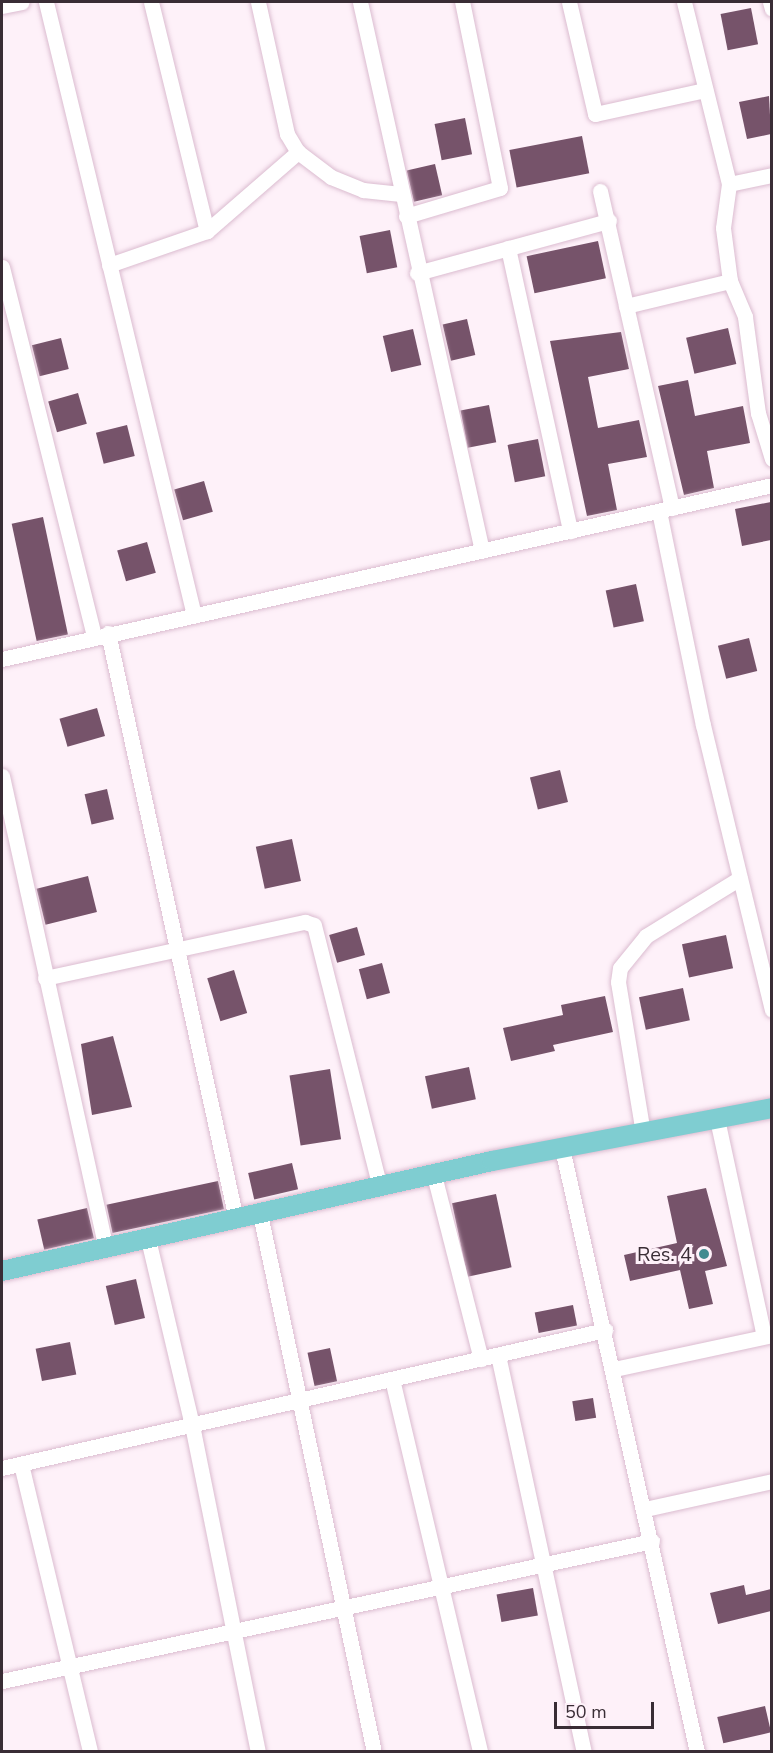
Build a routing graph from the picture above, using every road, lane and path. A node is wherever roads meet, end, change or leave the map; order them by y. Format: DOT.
graph roads {
  1 [pos="22,2"];
  2 [pos="46,2"];
  3 [pos="152,2"];
  4 [pos="258,2"];
  5 [pos="360,2"];
  6 [pos="462,2"];
  7 [pos="569,2"];
  8 [pos="684,2"];
  9 [pos="770,2"];
  10 [pos="2,6"];
  11 [pos="771,9"];
  12 [pos="705,90"];
  13 [pos="298,152"];
  14 [pos="771,175"];
  15 [pos="729,184"];
  16 [pos="600,191"];
  17 [pos="401,194"];
  18 [pos="406,216"];
  19 [pos="609,221"];
  20 [pos="207,231"];
  21 [pos="508,248"];
  22 [pos="109,265"];
  23 [pos="2,267"];
  24 [pos="417,273"];
  25 [pos="730,281"];
  26 [pos="626,306"];
  27 [pos="771,459"];
  28 [pos="771,485"];
  29 [pos="666,509"];
  30 [pos="570,531"];
  31 [pos="482,550"];
  32 [pos="194,615"];
  33 [pos="101,635"];
  34 [pos="2,660"];
  35 [pos="2,776"];
  36 [pos="740,878"];
  37 [pos="176,949"];
  38 [pos="45,978"];
  39 [pos="771,1010"];
  40 [pos="771,1108"];
  41 [pos="717,1119"];
  42 [pos="643,1133"];
  43 [pos="562,1148"];
  44 [pos="434,1175"];
  45 [pos="380,1188"];
  46 [pos="260,1214"];
  47 [pos="236,1219"];
  48 [pos="147,1239"];
  49 [pos="106,1248"];
  50 [pos="2,1271"];
  51 [pos="605,1330"];
  52 [pos="768,1336"];
  53 [pos="498,1355"];
  54 [pos="481,1359"];
  55 [pos="614,1369"];
  56 [pos="392,1379"];
  57 [pos="298,1401"];
  58 [pos="192,1425"];
  59 [pos="21,1464"];
  60 [pos="2,1468"];
  61 [pos="771,1481"];
  62 [pos="645,1509"];
  63 [pos="652,1541"];
  64 [pos="544,1563"];
  65 [pos="437,1585"];
  66 [pos="341,1605"];
  67 [pos="232,1629"];
  68 [pos="70,1666"];
  69 [pos="2,1682"];
  70 [pos="90,1752"];
  71 [pos="258,1752"];
  72 [pos="374,1752"];
  73 [pos="480,1752"];
  74 [pos="585,1752"];
  75 [pos="697,1752"];
  1 -- 10 [label="street"];
  2 -- 22 [label="street"];
  3 -- 20 [label="street"];
  4 -- 13 [label="street"];
  5 -- 17 [label="street"];
  6 -- 18 [label="street"];
  7 -- 12 [label="street"];
  8 -- 12 [label="street"];
  9 -- 11 [label="street"];
  12 -- 15 [label="street"];
  13 -- 17 [label="street"];
  13 -- 20 [label="street"];
  14 -- 15 [label="street"];
  15 -- 25 [label="street"];
  16 -- 19 [label="street"];
  17 -- 18 [label="street"];
  18 -- 24 [label="street"];
  19 -- 21 [label="street"];
  19 -- 26 [label="street"];
  20 -- 22 [label="street"];
  21 -- 24 [label="street"];
  21 -- 30 [label="street"];
  22 -- 32 [label="street"];
  23 -- 33 [label="street"];
  24 -- 31 [label="street"];
  25 -- 26 [label="street"];
  25 -- 27 [label="street"];
  26 -- 29 [label="street"];
  28 -- 29 [label="street"];
  29 -- 30 [label="street"];
  29 -- 36 [label="street"];
  30 -- 31 [label="street"];
  31 -- 32 [label="street"];
  32 -- 33 [label="street"];
  33 -- 34 [label="street"];
  33 -- 37 [label="street"];
  35 -- 38 [label="street"];
  36 -- 39 [label="street"];
  36 -- 42 [label="street"];
  37 -- 38 [label="street"];
  37 -- 45 [label="street"];
  37 -- 47 [label="street"];
  38 -- 49 [label="street"];
  40 -- 41 [label="main road"];
  41 -- 42 [label="main road"];
  41 -- 52 [label="street"];
  42 -- 43 [label="main road"];
  43 -- 44 [label="main road"];
  43 -- 51 [label="street"];
  44 -- 45 [label="main road"];
  44 -- 54 [label="street"];
  45 -- 46 [label="main road"];
  46 -- 47 [label="main road"];
  46 -- 57 [label="street"];
  47 -- 48 [label="main road"];
  48 -- 49 [label="main road"];
  48 -- 58 [label="street"];
  49 -- 50 [label="main road"];
  51 -- 53 [label="street"];
  51 -- 55 [label="street"];
  52 -- 55 [label="street"];
  53 -- 54 [label="street"];
  53 -- 64 [label="street"];
  54 -- 56 [label="street"];
  55 -- 62 [label="street"];
  56 -- 57 [label="street"];
  56 -- 65 [label="street"];
  57 -- 58 [label="street"];
  57 -- 66 [label="street"];
  58 -- 59 [label="street"];
  58 -- 67 [label="street"];
  59 -- 60 [label="street"];
  59 -- 68 [label="street"];
  61 -- 62 [label="street"];
  62 -- 63 [label="street"];
  63 -- 64 [label="street"];
  63 -- 75 [label="street"];
  64 -- 65 [label="street"];
  64 -- 74 [label="street"];
  65 -- 66 [label="street"];
  65 -- 73 [label="street"];
  66 -- 67 [label="street"];
  66 -- 72 [label="street"];
  67 -- 68 [label="street"];
  67 -- 71 [label="street"];
  68 -- 69 [label="street"];
  68 -- 70 [label="street"];
}
